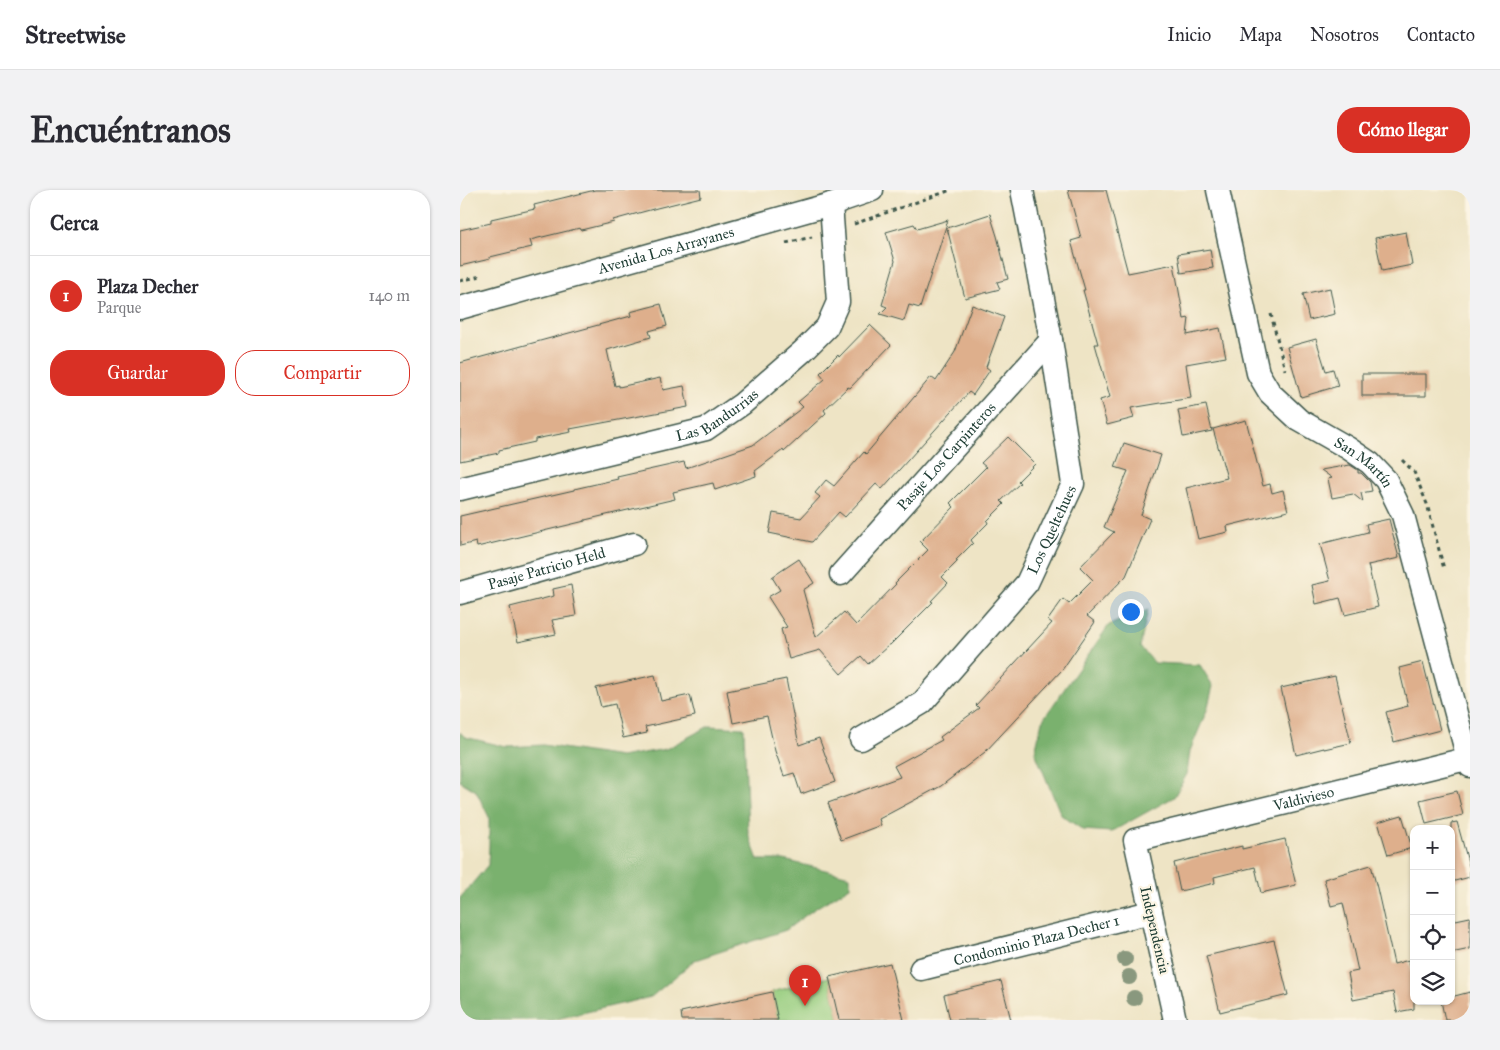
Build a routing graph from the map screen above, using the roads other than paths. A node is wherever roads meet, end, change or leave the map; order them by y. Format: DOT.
graph roads {
  1 [pos="872,190"];
  2 [pos="1022,190"];
  3 [pos="1218,190"];
  4 [pos="831,204"];
  5 [pos="460,308"];
  6 [pos="1051,340"];
  7 [pos="460,489"];
  8 [pos="634,544"];
  9 [pos="841,574"];
  10 [pos="460,593"];
  11 [pos="861,739"];
  12 [pos="1469,761"];
  13 [pos="1135,840"];
  14 [pos="1151,912"];
  15 [pos="921,969"];
  16 [pos="1175,1020"];
  1 -- 4 [label="street, Avenida Los Arrayanes"];
  2 -- 6 [label="street, Los Queltehues"];
  3 -- 12 [label="street, San Martín"];
  4 -- 5 [label="street, Avenida Los Arrayanes"];
  4 -- 7 [label="street, Las Bandurrias"];
  6 -- 9 [label="street, Pasaje Los Carpinteros"];
  6 -- 11 [label="street, Los Queltehues"];
  8 -- 10 [label="street, Pasaje Patricio Held"];
  12 -- 13 [label="street, Valdivieso"];
  13 -- 14 [label="street, Independencia"];
  14 -- 15 [label="street, Condominio Plaza Decher 1"];
  14 -- 16 [label="street, Independencia"];
}
